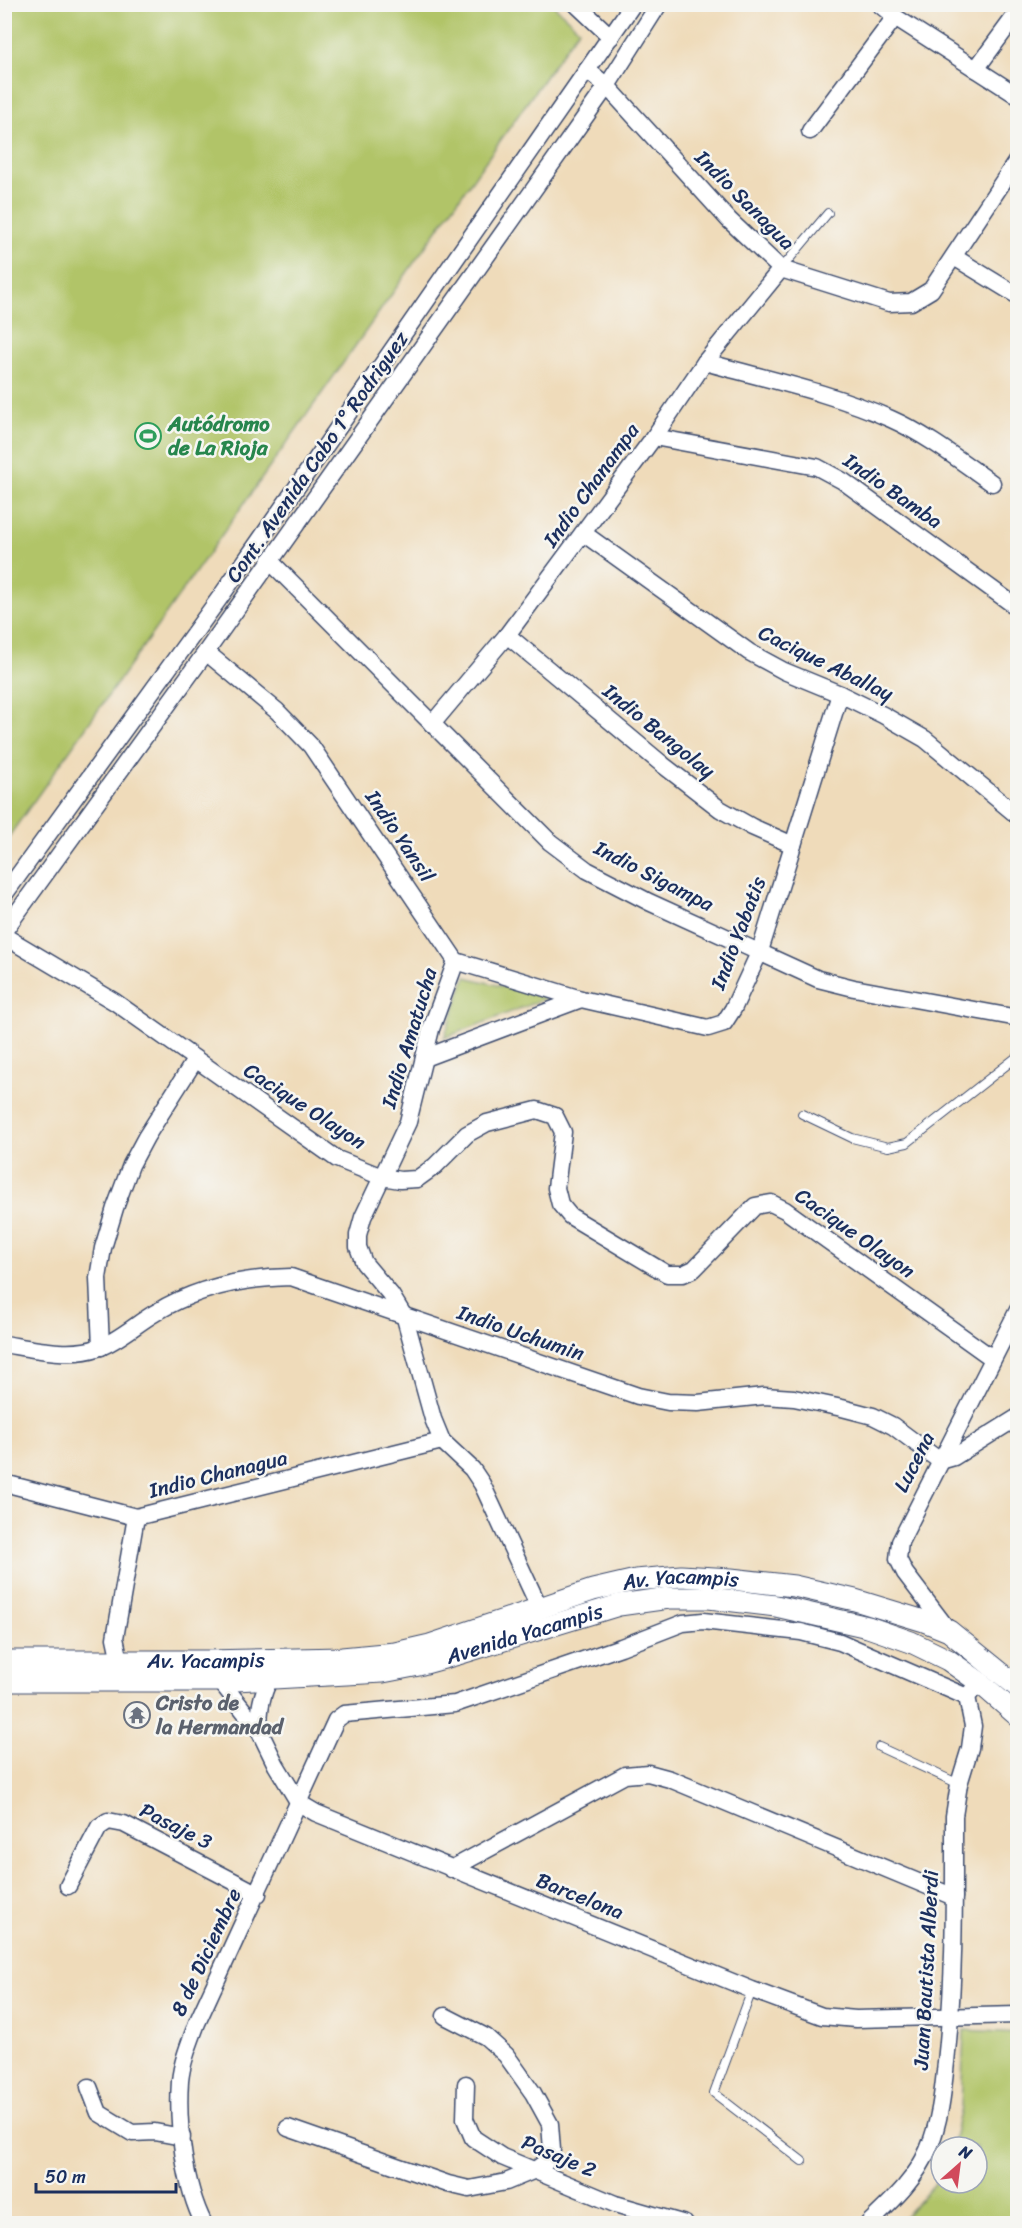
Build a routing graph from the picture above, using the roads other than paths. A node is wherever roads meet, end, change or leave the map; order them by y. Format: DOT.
graph roads {
  1 [pos="576,4"];
  2 [pos="633,4"];
  3 [pos="659,4"];
  4 [pos="879,4"];
  5 [pos="1017,12"];
  6 [pos="895,17"];
  7 [pos="611,37"];
  8 [pos="976,69"];
  9 [pos="587,70"];
  10 [pos="607,86"];
  11 [pos="1017,96"];
  12 [pos="810,131"];
  13 [pos="1017,159"];
  14 [pos="828,213"];
  15 [pos="954,257"];
  16 [pos="781,269"];
  17 [pos="1017,296"];
  18 [pos="705,362"];
  19 [pos="654,437"];
  20 [pos="992,483"];
  21 [pos="583,533"];
  22 [pos="270,561"];
  23 [pos="1017,608"];
  24 [pos="507,635"];
  25 [pos="206,652"];
  26 [pos="840,694"];
  27 [pos="432,724"];
  28 [pos="1017,816"];
  29 [pos="793,846"];
  30 [pos="4,895"];
  31 [pos="4,931"];
  32 [pos="4,936"];
  33 [pos="760,951"];
  34 [pos="456,961"];
  35 [pos="581,999"];
  36 [pos="1017,1018"];
  37 [pos="1017,1056"];
  38 [pos="424,1058"];
  39 [pos="195,1060"];
  40 [pos="802,1114"];
  41 [pos="382,1177"];
  42 [pos="1017,1310"];
  43 [pos="405,1318"];
  44 [pos="4,1344"];
  45 [pos="101,1347"];
  46 [pos="992,1358"];
  47 [pos="1017,1417"];
  48 [pos="442,1442"];
  49 [pos="940,1461"];
  50 [pos="4,1483"];
  51 [pos="136,1517"];
  52 [pos="540,1609"];
  53 [pos="949,1631"];
  54 [pos="4,1661"];
  55 [pos="120,1661"];
  56 [pos="207,1661"];
  57 [pos="270,1678"];
  58 [pos="4,1681"];
  59 [pos="140,1681"];
  60 [pos="219,1681"];
  61 [pos="1017,1687"];
  62 [pos="973,1690"];
  63 [pos="1017,1716"];
  64 [pos="259,1730"];
  65 [pos="879,1747"];
  66 [pos="959,1784"];
  67 [pos="299,1803"];
  68 [pos="451,1869"];
  69 [pos="68,1886"];
  70 [pos="258,1894"];
  71 [pos="954,1897"];
  72 [pos="752,1990"];
  73 [pos="1017,2015"];
  74 [pos="445,2016"];
  75 [pos="951,2017"];
  76 [pos="466,2084"];
  77 [pos="89,2087"];
  78 [pos="288,2128"];
  79 [pos="182,2137"];
  80 [pos="802,2161"];
  81 [pos="535,2170"];
  82 [pos="204,2223"];
  83 [pos="685,2223"];
  84 [pos="868,2223"];
  1 -- 7 [label="street"];
  2 -- 7 [label="street, Cont. Avenida Cabo 1° Rodriguez"];
  3 -- 10 [label="street, Cont. Avenida Cabo 1° Rodriguez"];
  4 -- 6 [label="street"];
  5 -- 8 [label="street"];
  6 -- 8 [label="street"];
  6 -- 12 [label="street"];
  7 -- 9 [label="street, Cont. Avenida Cabo 1° Rodriguez"];
  8 -- 11 [label="street"];
  9 -- 10 [label="street, Indio Sanagua"];
  9 -- 30 [label="street, Cont. Avenida Cabo 1° Rodriguez"];
  10 -- 16 [label="street, Indio Sanagua"];
  10 -- 22 [label="street, Cont. Avenida Cabo 1° Rodriguez"];
  13 -- 15 [label="street, Indio Sanagua"];
  14 -- 16 [label="lane"];
  15 -- 16 [label="street, Indio Sanagua"];
  15 -- 17 [label="street"];
  16 -- 18 [label="street, Indio Chanampa"];
  18 -- 19 [label="street, Indio Chanampa"];
  18 -- 20 [label="street"];
  19 -- 21 [label="street, Indio Chanampa"];
  19 -- 23 [label="street, Indio Bamba"];
  21 -- 24 [label="street, Indio Chanampa"];
  21 -- 26 [label="street, Cacique Aballay"];
  22 -- 25 [label="street, Cont. Avenida Cabo 1° Rodriguez"];
  22 -- 27 [label="street, Indio Sigampa"];
  24 -- 27 [label="street, Indio Chanampa"];
  24 -- 29 [label="street, Indio Bangolay"];
  25 -- 31 [label="street, Cont. Avenida Cabo 1° Rodriguez"];
  25 -- 34 [label="street, Indio Yansil"];
  26 -- 28 [label="street, Cacique Aballay"];
  26 -- 29 [label="street, Indio Yabatis"];
  27 -- 33 [label="street, Indio Sigampa"];
  29 -- 33 [label="street, Indio Yabatis"];
  32 -- 39 [label="street, Cacique Olayon"];
  33 -- 35 [label="street, Indio Yabatis"];
  33 -- 36 [label="street, Indio Sigampa"];
  34 -- 35 [label="street"];
  34 -- 38 [label="street, Indio Amatucha"];
  35 -- 38 [label="street"];
  37 -- 40 [label="lane"];
  38 -- 41 [label="street, Indio Amatucha"];
  39 -- 41 [label="street, Cacique Olayon"];
  39 -- 45 [label="street"];
  41 -- 43 [label="street, Indio Amatucha"];
  41 -- 46 [label="street, Cacique Olayon"];
  42 -- 46 [label="street, Lucena"];
  43 -- 45 [label="street, Indio Uchumin"];
  43 -- 48 [label="street, Indio Amatucha"];
  43 -- 49 [label="street, Indio Uchumin"];
  44 -- 45 [label="street, Indio Uchumin"];
  46 -- 49 [label="street, Lucena"];
  47 -- 49 [label="street"];
  48 -- 51 [label="street, Indio Chanagua"];
  48 -- 52 [label="street"];
  49 -- 53 [label="street, Lucena"];
  50 -- 51 [label="street, Indio Chanagua"];
  51 -- 55 [label="street"];
  52 -- 53 [label="street, Av. Yacampis"];
  52 -- 56 [label="street, Av. Yacampis"];
  53 -- 61 [label="street, Av. Yacampis"];
  54 -- 55 [label="street, Av. Yacampis"];
  55 -- 56 [label="street, Av. Yacampis"];
  55 -- 59 [label="street"];
  56 -- 60 [label="street"];
  57 -- 60 [label="street, Avenida Yacampis"];
  57 -- 62 [label="street, Avenida Yacampis"];
  57 -- 64 [label="street"];
  58 -- 59 [label="street, Avenida Yacampis"];
  59 -- 60 [label="street, Avenida Yacampis"];
  60 -- 64 [label="street"];
  62 -- 63 [label="street, Avenida Yacampis"];
  62 -- 66 [label="street, Juan Bautista Alberdi"];
  62 -- 67 [label="street, 8 de Diciembre"];
  64 -- 67 [label="street"];
  65 -- 66 [label="lane"];
  66 -- 71 [label="street, Juan Bautista Alberdi"];
  67 -- 68 [label="street, Barcelona"];
  67 -- 70 [label="street, 8 de Diciembre"];
  68 -- 71 [label="street"];
  68 -- 72 [label="street, Barcelona"];
  69 -- 70 [label="street, Pasaje 3"];
  70 -- 79 [label="street, 8 de Diciembre"];
  71 -- 75 [label="street, Juan Bautista Alberdi"];
  72 -- 75 [label="street, Barcelona"];
  72 -- 80 [label="lane"];
  73 -- 75 [label="street, Barcelona"];
  74 -- 81 [label="street"];
  75 -- 84 [label="street, Juan Bautista Alberdi"];
  76 -- 81 [label="street, Pasaje 2"];
  77 -- 79 [label="street"];
  78 -- 81 [label="street"];
  79 -- 82 [label="street, 8 de Diciembre"];
  81 -- 83 [label="street, Pasaje 2"];
}
